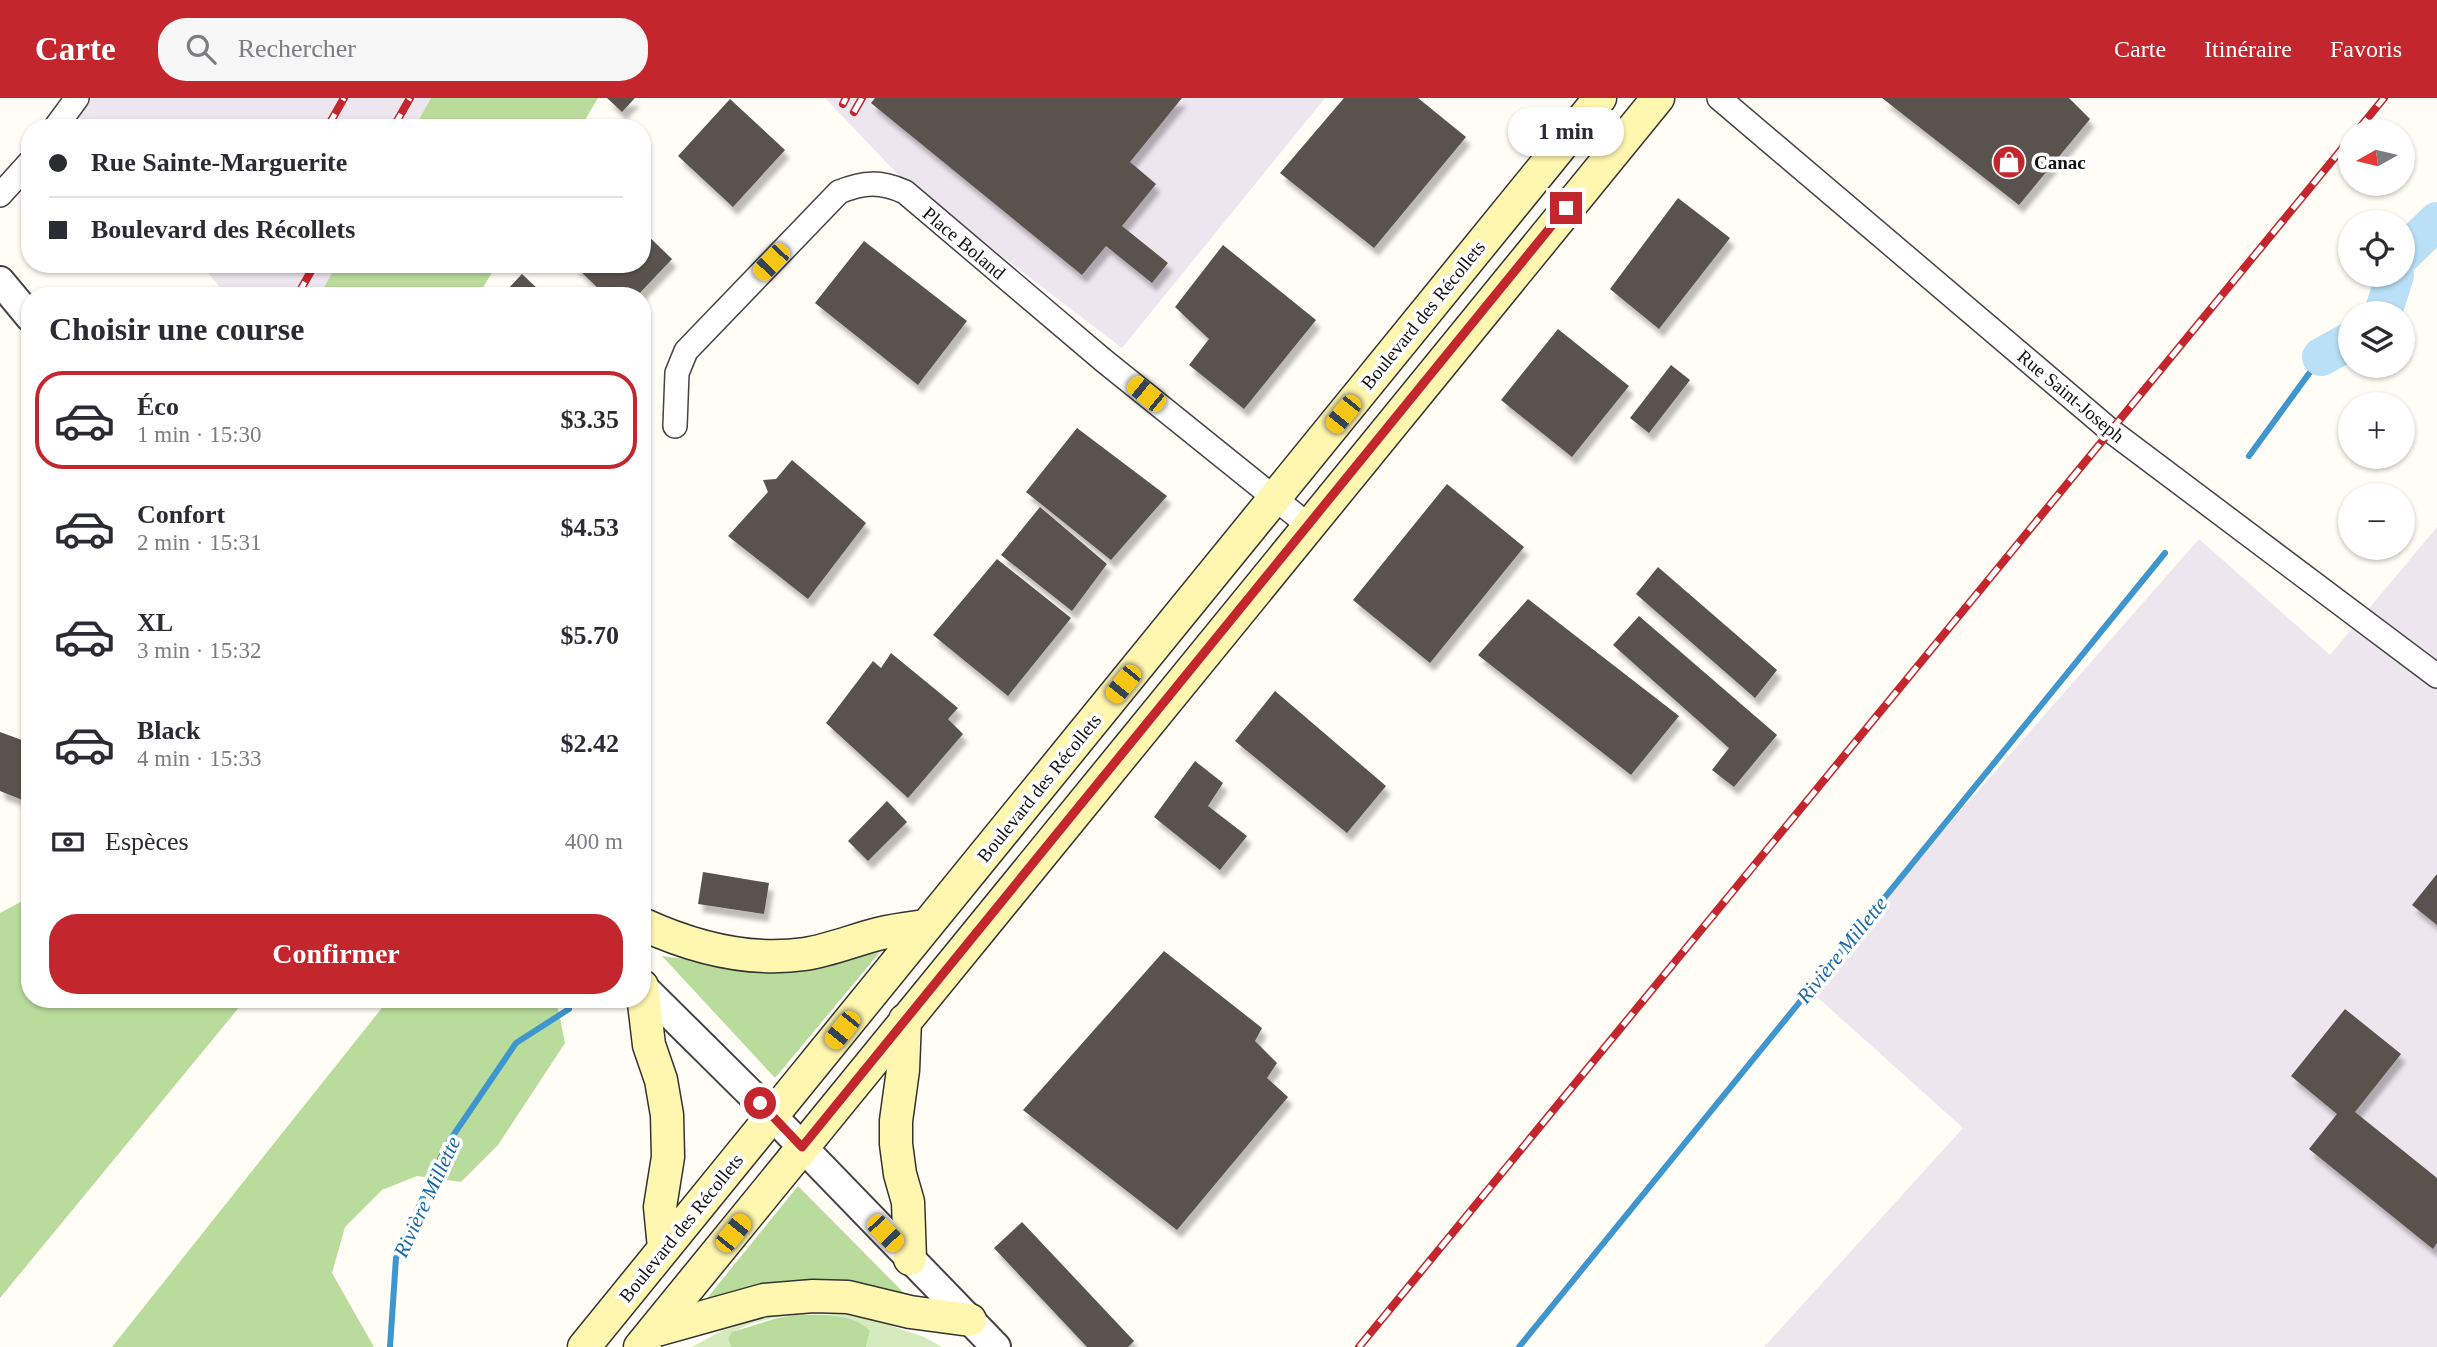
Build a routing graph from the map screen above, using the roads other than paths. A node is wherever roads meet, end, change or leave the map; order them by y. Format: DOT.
graph roads {
  1 [pos="77,98"];
  2 [pos="1600,98"];
  3 [pos="1658,98"];
  4 [pos="1719,98"];
  5 [pos="62,119"];
  6 [pos="21,172"];
  7 [pos="0,195"];
  8 [pos="0,281"];
  9 [pos="21,306"];
  10 [pos="675,426"];
  11 [pos="1275,498"];
  12 [pos="1308,525"];
  13 [pos="2437,676"];
  14 [pos="926,926"];
  15 [pos="651,928"];
  16 [pos="651,995"];
  17 [pos="645,1008"];
  18 [pos="905,1020"];
  19 [pos="773,1116"];
  20 [pos="802,1147"];
  21 [pos="664,1248"];
  22 [pos="910,1259"];
  23 [pos="970,1320"];
  24 [pos="646,1339"];
  25 [pos="584,1347"];
  26 [pos="996,1347"];
  1 -- 5 [label="street"];
  2 -- 11 [label="main road, Boulevard des Récollets"];
  3 -- 12 [label="main road"];
  4 -- 13 [label="street, Rue Saint-Joseph"];
  6 -- 7 [label="street"];
  8 -- 9 [label="street"];
  10 -- 11 [label="street, Place Boland"];
  11 -- 12 [label="street, Place Boland"];
  11 -- 14 [label="main road, Boulevard des Récollets"];
  12 -- 18 [label="main road"];
  14 -- 15 [label="main road"];
  14 -- 19 [label="main road, Boulevard des Récollets"];
  16 -- 19 [label="street"];
  17 -- 21 [label="main road"];
  18 -- 20 [label="main road"];
  18 -- 22 [label="main road"];
  19 -- 20 [label="street"];
  19 -- 21 [label="main road, Boulevard des Récollets"];
  20 -- 22 [label="street"];
  20 -- 24 [label="main road"];
  21 -- 25 [label="main road, Boulevard des Récollets"];
  22 -- 23 [label="street"];
  23 -- 24 [label="main road"];
  23 -- 26 [label="street"];
}
